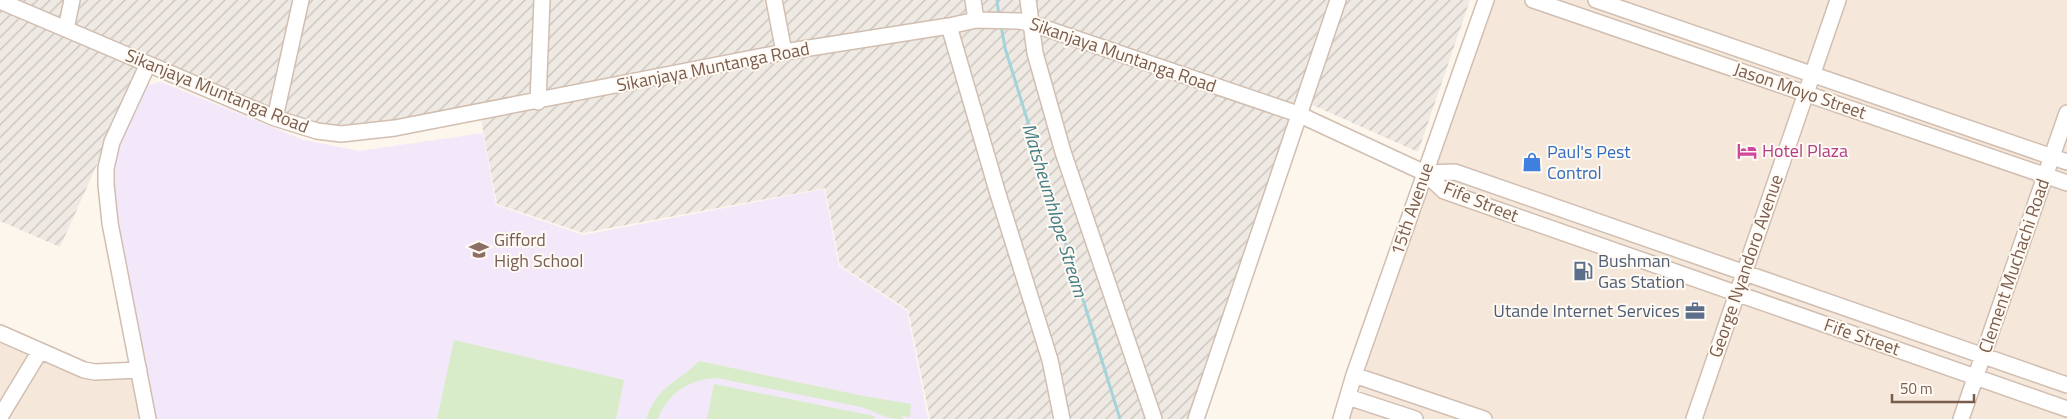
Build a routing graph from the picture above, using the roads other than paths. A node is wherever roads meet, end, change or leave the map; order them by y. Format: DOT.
graph roads {
  1 [pos="72,0"];
  2 [pos="302,0"];
  3 [pos="542,0"];
  4 [pos="774,0"];
  5 [pos="973,0"];
  6 [pos="1028,0"];
  7 [pos="1338,0"];
  8 [pos="1486,0"];
  9 [pos="1533,0"];
  10 [pos="1596,0"];
  11 [pos="1838,0"];
  12 [pos="0,1"];
  13 [pos="982,20"];
  14 [pos="1025,22"];
  15 [pos="949,26"];
  16 [pos="66,29"];
  17 [pos="784,52"];
  18 [pos="148,64"];
  19 [pos="1812,74"];
  20 [pos="1806,93"];
  21 [pos="538,102"];
  22 [pos="2067,113"];
  23 [pos="1298,114"];
  24 [pos="275,118"];
  25 [pos="2052,157"];
  26 [pos="2067,162"];
  27 [pos="1425,173"];
  28 [pos="2045,175"];
  29 [pos="2067,183"];
  30 [pos="1744,273"];
  31 [pos="1737,293"];
  32 [pos="0,333"];
  33 [pos="40,351"];
  34 [pos="1983,356"];
  35 [pos="139,370"];
  36 [pos="1354,375"];
  37 [pos="1976,376"];
  38 [pos="2067,385"];
  39 [pos="1348,397"];
  40 [pos="2067,409"];
  41 [pos="0,415"];
  42 [pos="148,419"];
  43 [pos="1062,419"];
  44 [pos="1154,419"];
  45 [pos="1196,419"];
  46 [pos="1341,419"];
  47 [pos="1415,419"];
  48 [pos="1484,419"];
  49 [pos="1694,419"];
  50 [pos="1961,419"];
  1 -- 16 [label="street"];
  2 -- 24 [label="street"];
  3 -- 21 [label="street"];
  4 -- 17 [label="street"];
  5 -- 13 [label="street"];
  6 -- 14 [label="street"];
  7 -- 23 [label="street"];
  8 -- 27 [label="street, 15th Avenue"];
  9 -- 20 [label="street, Jason Moyo Street"];
  10 -- 19 [label="street, Jason Moyo Street"];
  11 -- 19 [label="street, George Nyandoro Avenue"];
  12 -- 16 [label="street, Sikanjaya Muntanga Road"];
  13 -- 14 [label="street, Sikanjaya Muntanga Road"];
  13 -- 15 [label="street, Sikanjaya Muntanga Road"];
  14 -- 23 [label="street, Sikanjaya Muntanga Road"];
  14 -- 44 [label="street"];
  15 -- 17 [label="street, Sikanjaya Muntanga Road"];
  15 -- 43 [label="street"];
  16 -- 18 [label="street, Sikanjaya Muntanga Road"];
  17 -- 21 [label="street, Sikanjaya Muntanga Road"];
  18 -- 24 [label="street, Sikanjaya Muntanga Road"];
  18 -- 35 [label="street"];
  19 -- 20 [label="street, George Nyandoro Avenue"];
  19 -- 25 [label="street, Jason Moyo Street"];
  20 -- 28 [label="street, Jason Moyo Street"];
  20 -- 30 [label="street, George Nyandoro Avenue"];
  21 -- 24 [label="street, Sikanjaya Muntanga Road"];
  22 -- 25 [label="street, Clement Muchachi Road"];
  23 -- 27 [label="street, Sikanjaya Muntanga Road"];
  23 -- 45 [label="street"];
  25 -- 26 [label="street, Jason Moyo Street"];
  25 -- 28 [label="street, Clement Muchachi Road"];
  27 -- 30 [label="street, Fife Street"];
  27 -- 31 [label="street, Fife Street"];
  27 -- 36 [label="street, 15th Avenue"];
  28 -- 29 [label="street, Jason Moyo Street"];
  28 -- 34 [label="street, Clement Muchachi Road"];
  30 -- 31 [label="street, George Nyandoro Avenue"];
  30 -- 34 [label="street, Fife Street"];
  31 -- 37 [label="street, Fife Street"];
  31 -- 49 [label="street, George Nyandoro Avenue"];
  32 -- 33 [label="street"];
  33 -- 35 [label="street"];
  33 -- 41 [label="street"];
  34 -- 37 [label="street, Clement Muchachi Road"];
  34 -- 38 [label="street, Fife Street"];
  35 -- 42 [label="street"];
  36 -- 39 [label="street, 15th Avenue"];
  36 -- 48 [label="street"];
  37 -- 40 [label="street, Fife Street"];
  37 -- 50 [label="street, Clement Muchachi Road"];
  39 -- 46 [label="street, 15th Avenue"];
  39 -- 47 [label="street"];
}
